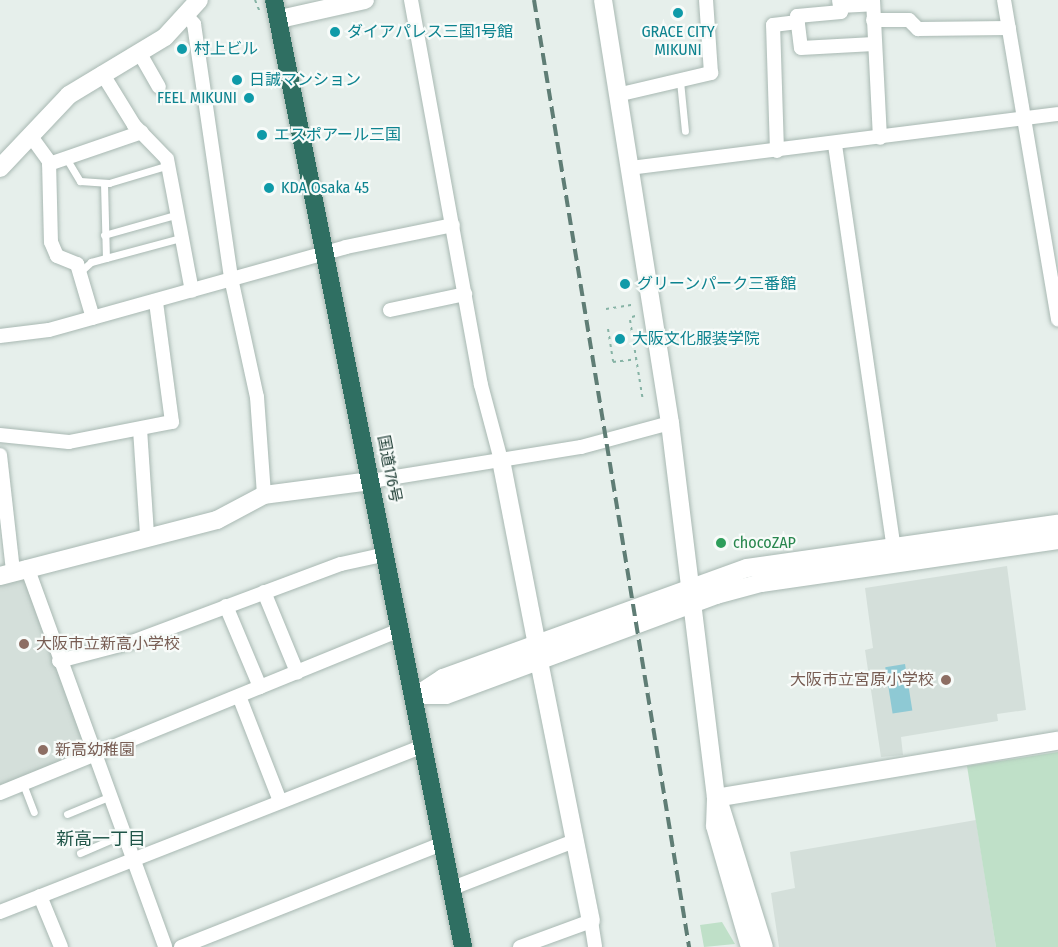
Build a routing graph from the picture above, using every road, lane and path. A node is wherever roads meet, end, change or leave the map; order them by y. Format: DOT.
graph roads {
  1 [pos="200,0"];
  2 [pos="255,0"];
  3 [pos="274,0"];
  4 [pos="365,0"];
  5 [pos="411,0"];
  6 [pos="603,0"];
  7 [pos="706,0"];
  8 [pos="1004,0"];
  9 [pos="873,2"];
  10 [pos="840,3"];
  11 [pos="259,10"];
  12 [pos="187,16"];
  13 [pos="280,19"];
  14 [pos="873,20"];
  15 [pos="798,22"];
  16 [pos="1009,28"];
  17 [pos="874,44"];
  18 [pos="139,52"];
  19 [pos="102,73"];
  20 [pos="680,81"];
  21 [pos="159,87"];
  22 [pos="617,95"];
  23 [pos="1058,114"];
  24 [pos="1022,119"];
  25 [pos="685,131"];
  26 [pos="142,132"];
  27 [pos="30,135"];
  28 [pos="880,138"];
  29 [pos="834,145"];
  30 [pos="777,150"];
  31 [pos="66,158"];
  32 [pos="49,164"];
  33 [pos="170,165"];
  34 [pos="0,168"];
  35 [pos="630,168"];
  36 [pos="104,183"];
  37 [pos="180,214"];
  38 [pos="453,225"];
  39 [pos="104,235"];
  40 [pos="184,237"];
  41 [pos="328,253"];
  42 [pos="106,258"];
  43 [pos="80,272"];
  44 [pos="231,278"];
  45 [pos="192,291"];
  46 [pos="465,294"];
  47 [pos="156,302"];
  48 [pos="640,304"];
  49 [pos="606,309"];
  50 [pos="390,310"];
  51 [pos="93,318"];
  52 [pos="1058,319"];
  53 [pos="630,320"];
  54 [pos="608,329"];
  55 [pos="0,336"];
  56 [pos="636,359"];
  57 [pos="643,401"];
  58 [pos="670,423"];
  59 [pos="140,429"];
  60 [pos="0,435"];
  61 [pos="0,455"];
  62 [pos="501,460"];
  63 [pos="371,481"];
  64 [pos="264,495"];
  65 [pos="1058,524"];
  66 [pos="147,535"];
  67 [pos="1058,540"];
  68 [pos="894,548"];
  69 [pos="386,554"];
  70 [pos="13,571"];
  71 [pos="264,592"];
  72 [pos="689,597"];
  73 [pos="226,606"];
  74 [pos="401,628"];
  75 [pos="538,653"];
  76 [pos="59,661"];
  77 [pos="297,672"];
  78 [pos="260,687"];
  79 [pos="417,695"];
  80 [pos="239,696"];
  81 [pos="1058,741"];
  82 [pos="423,746"];
  83 [pos="94,754"];
  84 [pos="23,784"];
  85 [pos="0,793"];
  86 [pos="111,796"];
  87 [pos="717,798"];
  88 [pos="280,801"];
  89 [pos="34,812"];
  90 [pos="67,814"];
  91 [pos="125,834"];
  92 [pos="572,842"];
  93 [pos="441,844"];
  94 [pos="80,853"];
  95 [pos="135,858"];
  96 [pos="450,889"];
  97 [pos="40,896"];
  98 [pos="0,912"];
  99 [pos="591,921"];
  100 [pos="61,947"];
  101 [pos="165,947"];
  102 [pos="181,947"];
  103 [pos="463,947"];
  104 [pos="520,947"];
  105 [pos="595,947"];
  106 [pos="750,947"];
  107 [pos="764,947"];
  1 -- 12 [label="street"];
  2 -- 11 [label="path"];
  3 -- 13 [label="highway, 国道176号"];
  4 -- 13 [label="street"];
  5 -- 38 [label="street"];
  6 -- 22 [label="street"];
  7 -- 20 [label="street"];
  8 -- 16 [label="street"];
  9 -- 10 [label="street"];
  9 -- 14 [label="street"];
  10 -- 15 [label="street"];
  12 -- 18 [label="street"];
  12 -- 44 [label="street"];
  13 -- 41 [label="highway, 国道176号"];
  14 -- 16 [label="street"];
  14 -- 17 [label="street"];
  15 -- 17 [label="street"];
  15 -- 30 [label="street"];
  16 -- 24 [label="street"];
  17 -- 28 [label="street"];
  18 -- 19 [label="street"];
  18 -- 21 [label="street"];
  19 -- 26 [label="street"];
  19 -- 27 [label="street"];
  20 -- 22 [label="street"];
  20 -- 25 [label="lane"];
  22 -- 35 [label="street"];
  23 -- 24 [label="street"];
  24 -- 28 [label="street"];
  24 -- 52 [label="street"];
  26 -- 31 [label="street"];
  26 -- 33 [label="street"];
  27 -- 32 [label="street"];
  27 -- 34 [label="street"];
  28 -- 29 [label="street"];
  29 -- 30 [label="street"];
  29 -- 68 [label="street"];
  30 -- 35 [label="street"];
  31 -- 32 [label="street"];
  31 -- 36 [label="lane"];
  32 -- 43 [label="street"];
  33 -- 36 [label="lane"];
  33 -- 37 [label="street"];
  35 -- 58 [label="street"];
  36 -- 39 [label="lane"];
  37 -- 39 [label="lane"];
  37 -- 40 [label="street"];
  38 -- 41 [label="street"];
  38 -- 46 [label="street"];
  39 -- 42 [label="lane"];
  40 -- 42 [label="lane"];
  40 -- 45 [label="street"];
  41 -- 44 [label="street"];
  41 -- 63 [label="highway, 国道176号"];
  42 -- 43 [label="lane"];
  43 -- 51 [label="street"];
  44 -- 45 [label="street"];
  44 -- 64 [label="street"];
  45 -- 47 [label="street"];
  46 -- 50 [label="street"];
  46 -- 62 [label="street"];
  47 -- 51 [label="street"];
  47 -- 59 [label="street"];
  48 -- 49 [label="path"];
  51 -- 55 [label="street"];
  53 -- 56 [label="path"];
  54 -- 56 [label="path"];
  56 -- 57 [label="path"];
  58 -- 62 [label="street"];
  58 -- 72 [label="street"];
  59 -- 60 [label="street"];
  59 -- 66 [label="street"];
  61 -- 70 [label="street"];
  62 -- 63 [label="street"];
  62 -- 75 [label="street"];
  63 -- 64 [label="street"];
  63 -- 69 [label="highway, 国道176号"];
  64 -- 66 [label="street"];
  65 -- 68 [label="street"];
  66 -- 70 [label="street"];
  67 -- 72 [label="street"];
  68 -- 72 [label="street"];
  69 -- 71 [label="street"];
  69 -- 74 [label="highway, 国道176号"];
  70 -- 76 [label="street"];
  71 -- 73 [label="street"];
  71 -- 77 [label="street"];
  72 -- 75 [label="street"];
  72 -- 87 [label="street"];
  73 -- 76 [label="street"];
  73 -- 78 [label="street"];
  74 -- 77 [label="street"];
  74 -- 79 [label="highway, 国道176号"];
  75 -- 79 [label="street"];
  75 -- 92 [label="street"];
  76 -- 83 [label="street"];
  77 -- 78 [label="street"];
  78 -- 80 [label="street"];
  79 -- 82 [label="highway, 国道176号"];
  80 -- 83 [label="street"];
  80 -- 88 [label="street"];
  81 -- 87 [label="street"];
  82 -- 88 [label="street"];
  82 -- 93 [label="highway, 国道176号"];
  83 -- 84 [label="street"];
  83 -- 86 [label="street"];
  84 -- 85 [label="street"];
  84 -- 89 [label="lane"];
  86 -- 90 [label="lane"];
  86 -- 91 [label="street"];
  87 -- 106 [label="street"];
  87 -- 107 [label="street"];
  88 -- 95 [label="street"];
  91 -- 94 [label="lane"];
  91 -- 95 [label="street"];
  92 -- 96 [label="street"];
  92 -- 99 [label="street"];
  93 -- 96 [label="highway, 国道176号"];
  93 -- 102 [label="street"];
  95 -- 97 [label="street"];
  95 -- 101 [label="street"];
  96 -- 103 [label="highway, 国道176号"];
  97 -- 98 [label="street"];
  97 -- 100 [label="street"];
  99 -- 104 [label="street"];
  99 -- 105 [label="street"];
}
